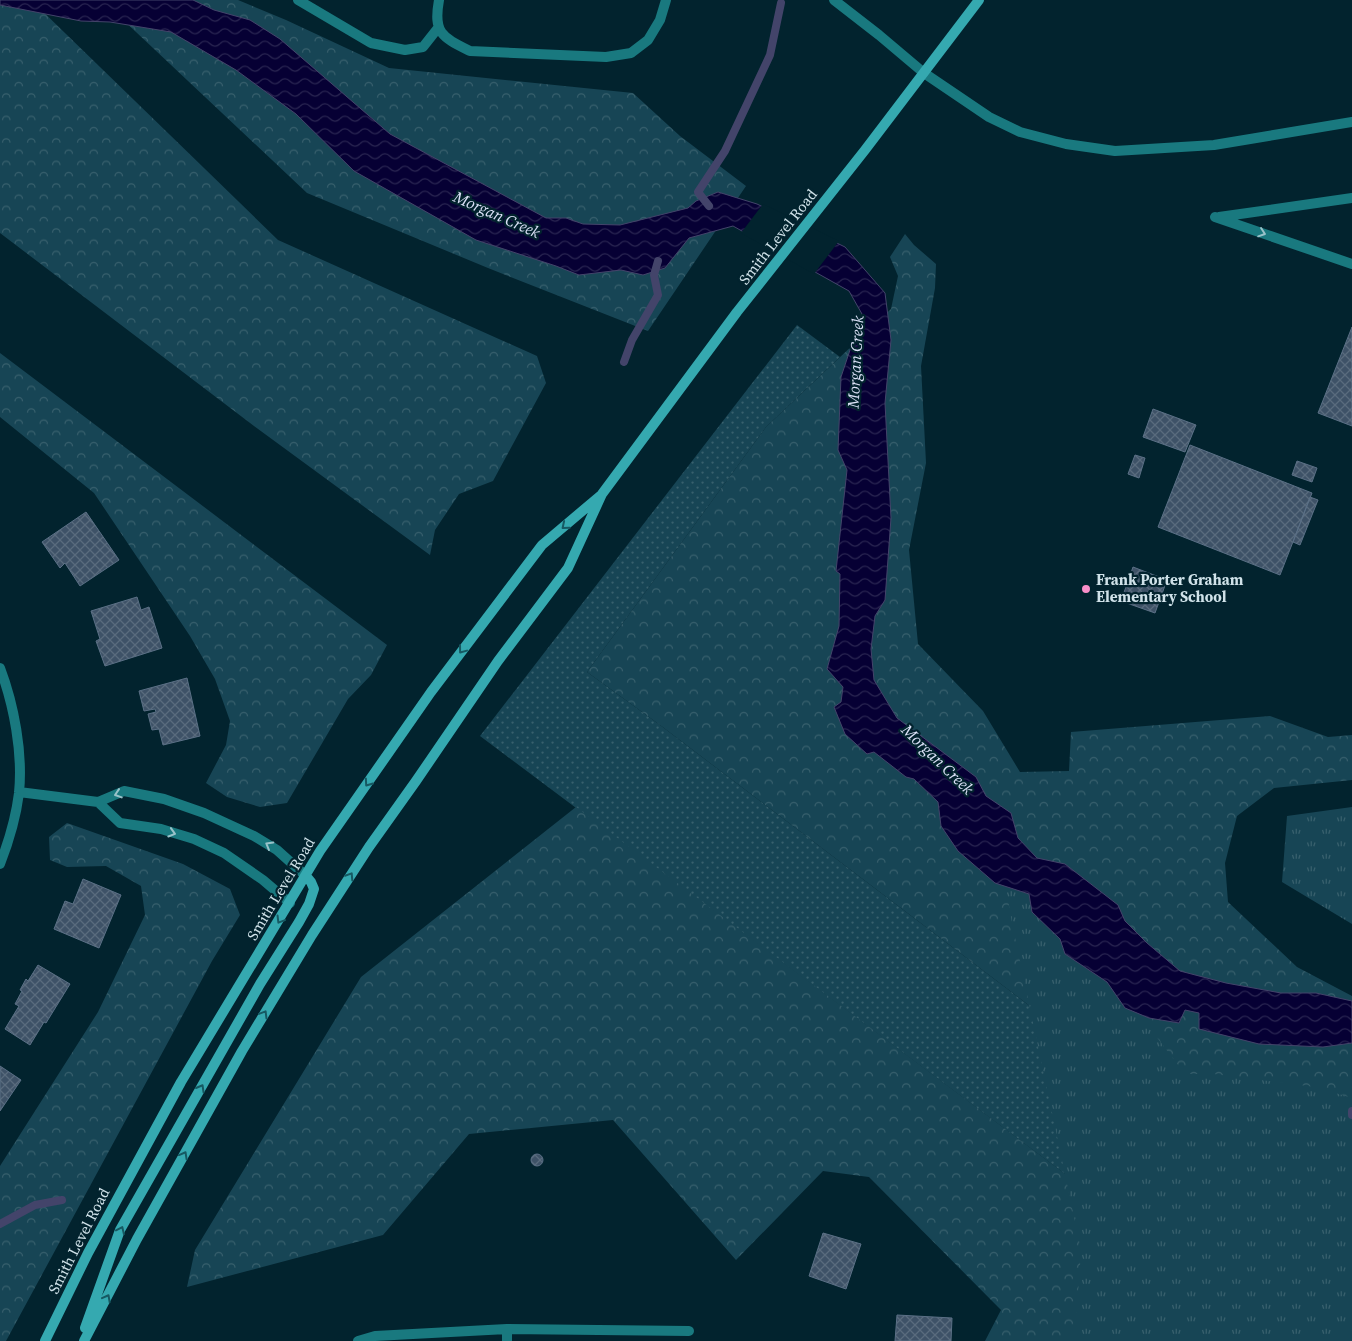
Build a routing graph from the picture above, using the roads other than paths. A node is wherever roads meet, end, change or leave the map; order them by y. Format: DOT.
graph roads {
  1 [pos="298,0"];
  2 [pos="439,0"];
  3 [pos="666,0"];
  4 [pos="834,0"];
  5 [pos="979,0"];
  6 [pos="438,28"];
  7 [pos="924,73"];
  8 [pos="1352,122"];
  9 [pos="1352,198"];
  10 [pos="1352,264"];
  11 [pos="602,494"];
  12 [pos="0,668"];
  13 [pos="19,792"];
  14 [pos="98,802"];
  15 [pos="0,864"];
  16 [pos="306,876"];
  17 [pos="290,903"];
  18 [pos="507,1329"];
  19 [pos="689,1331"];
  20 [pos="45,1341"];
  21 [pos="82,1341"];
  22 [pos="358,1341"];
  23 [pos="507,1341"];
  1 -- 6 [label="street"];
  2 -- 6 [label="street"];
  3 -- 6 [label="street"];
  4 -- 7 [label="street"];
  5 -- 7 [label="main road, Smith Level Road"];
  7 -- 8 [label="street"];
  7 -- 11 [label="main road, Smith Level Road"];
  9 -- 10 [label="street, one-way"];
  11 -- 16 [label="main road, Smith Level Road, one-way"];
  21 -- 11 [label="main road, Smith Level Road, one-way"];
  12 -- 13 [label="street"];
  13 -- 14 [label="street"];
  13 -- 15 [label="street"];
  16 -- 14 [label="street, one-way"];
  14 -- 17 [label="street, one-way"];
  16 -- 17 [label="main road, Smith Level Road"];
  21 -- 16 [label="main road, one-way"];
  17 -- 20 [label="main road, Smith Level Road, one-way"];
  18 -- 19 [label="street"];
  18 -- 22 [label="street"];
  18 -- 23 [label="street"];
}
